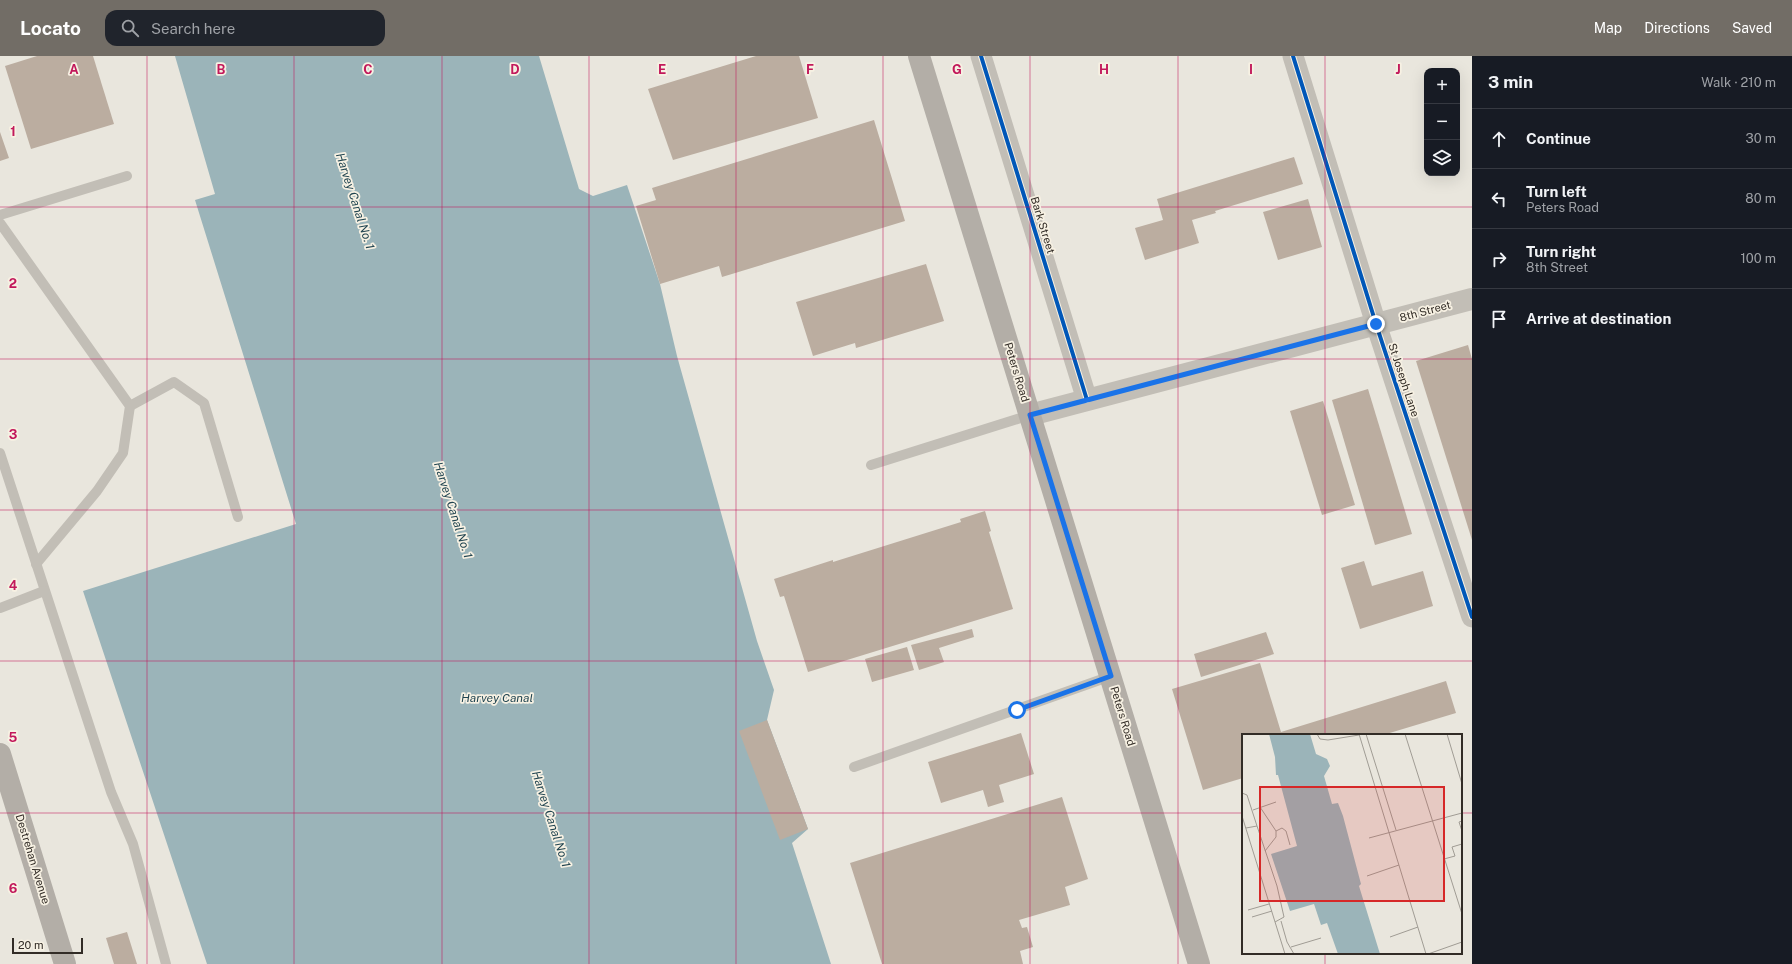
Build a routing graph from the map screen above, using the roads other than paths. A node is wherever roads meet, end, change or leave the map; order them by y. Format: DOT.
graph roads {
  1 [pos="919,56"];
  2 [pos="981,56"];
  3 [pos="1293,56"];
  4 [pos="127,176"];
  5 [pos="0,215"];
  6 [pos="0,223"];
  7 [pos="1472,298"];
  8 [pos="1376,324"];
  9 [pos="1087,400"];
  10 [pos="130,406"];
  11 [pos="1030,415"];
  12 [pos="0,453"];
  13 [pos="871,465"];
  14 [pos="238,517"];
  15 [pos="36,564"];
  16 [pos="44,591"];
  17 [pos="0,608"];
  18 [pos="1472,617"];
  19 [pos="1111,676"];
  20 [pos="0,754"];
  21 [pos="854,767"];
  22 [pos="65,964"];
  23 [pos="166,964"];
  24 [pos="1199,964"];
  1 -- 11 [label="main road, Peters Road"];
  2 -- 9 [label="street, Bark Street"];
  3 -- 8 [label="street, St Joseph Lane"];
  4 -- 5 [label="lane"];
  6 -- 10 [label="lane"];
  7 -- 8 [label="street, 8th Street"];
  8 -- 9 [label="street, 8th Street"];
  8 -- 18 [label="street, St Joseph Lane"];
  9 -- 11 [label="street, 8th Street"];
  10 -- 14 [label="lane"];
  10 -- 15 [label="lane"];
  11 -- 13 [label="lane"];
  11 -- 19 [label="main road, Peters Road"];
  12 -- 15 [label="lane"];
  15 -- 16 [label="lane"];
  16 -- 17 [label="lane"];
  16 -- 23 [label="lane"];
  19 -- 21 [label="lane"];
  19 -- 24 [label="main road, Peters Road"];
  20 -- 22 [label="main road, Destrehan Avenue"];
}
